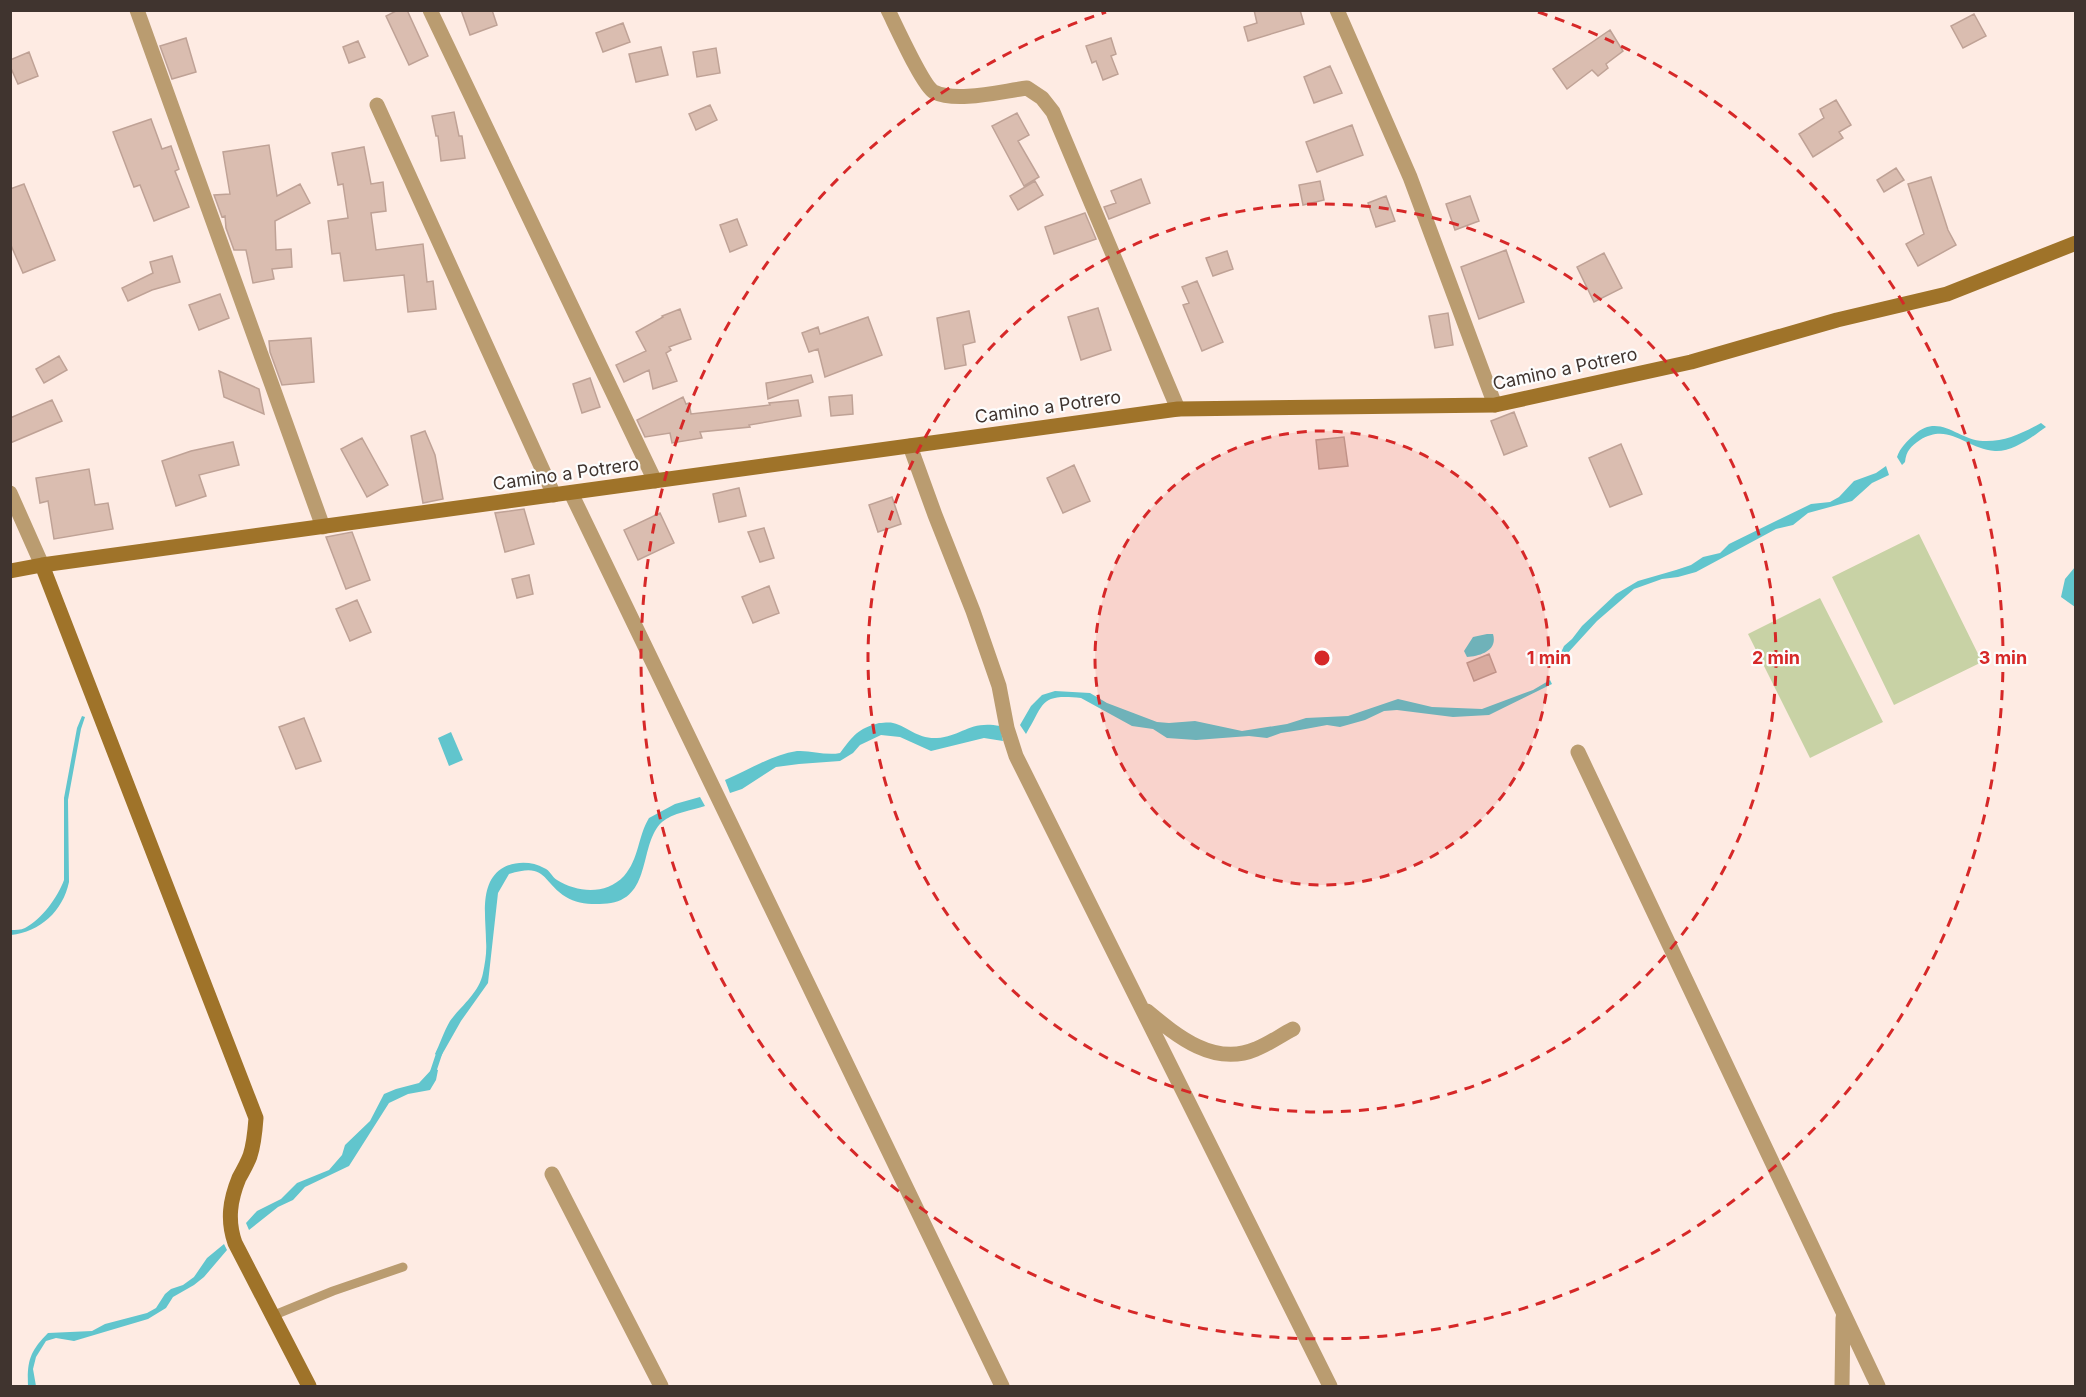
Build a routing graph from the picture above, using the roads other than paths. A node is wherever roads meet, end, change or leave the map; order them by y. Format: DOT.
graph roads {
  1 [pos="137,10"];
  2 [pos="430,10"];
  3 [pos="888,10"];
  4 [pos="1337,10"];
  5 [pos="377,105"];
  6 [pos="2076,243"];
  7 [pos="1495,405"];
  8 [pos="1178,409"];
  9 [pos="910,446"];
  10 [pos="655,481"];
  11 [pos="10,493"];
  12 [pos="571,493"];
  13 [pos="554,495"];
  14 [pos="323,527"];
  15 [pos="42,565"];
  16 [pos="10,571"];
  17 [pos="1578,752"];
  18 [pos="1140,1005"];
  19 [pos="1293,1029"];
  20 [pos="552,1174"];
  21 [pos="403,1267"];
  22 [pos="1843,1314"];
  23 [pos="272,1316"];
  24 [pos="309,1386"];
  25 [pos="661,1386"];
  26 [pos="1002,1386"];
  27 [pos="1330,1386"];
  28 [pos="1842,1386"];
  29 [pos="1878,1386"];
  1 -- 14 [label="street"];
  2 -- 10 [label="street"];
  3 -- 8 [label="street"];
  4 -- 7 [label="street"];
  5 -- 13 [label="street"];
  6 -- 7 [label="street, Camino a Potrero"];
  7 -- 8 [label="street, Camino a Potrero"];
  8 -- 9 [label="street, Camino a Potrero"];
  9 -- 10 [label="street, Camino a Potrero"];
  9 -- 18 [label="street"];
  10 -- 12 [label="street, Camino a Potrero"];
  11 -- 15 [label="street"];
  12 -- 13 [label="street, Camino a Potrero"];
  12 -- 26 [label="street"];
  13 -- 14 [label="street, Camino a Potrero"];
  14 -- 15 [label="street, Camino a Potrero"];
  15 -- 16 [label="street, Camino a Potrero"];
  15 -- 23 [label="street"];
  17 -- 22 [label="street"];
  18 -- 19 [label="street"];
  18 -- 27 [label="street"];
  20 -- 25 [label="street"];
  21 -- 23 [label="lane"];
  22 -- 28 [label="street"];
  22 -- 29 [label="street"];
  23 -- 24 [label="street"];
}
